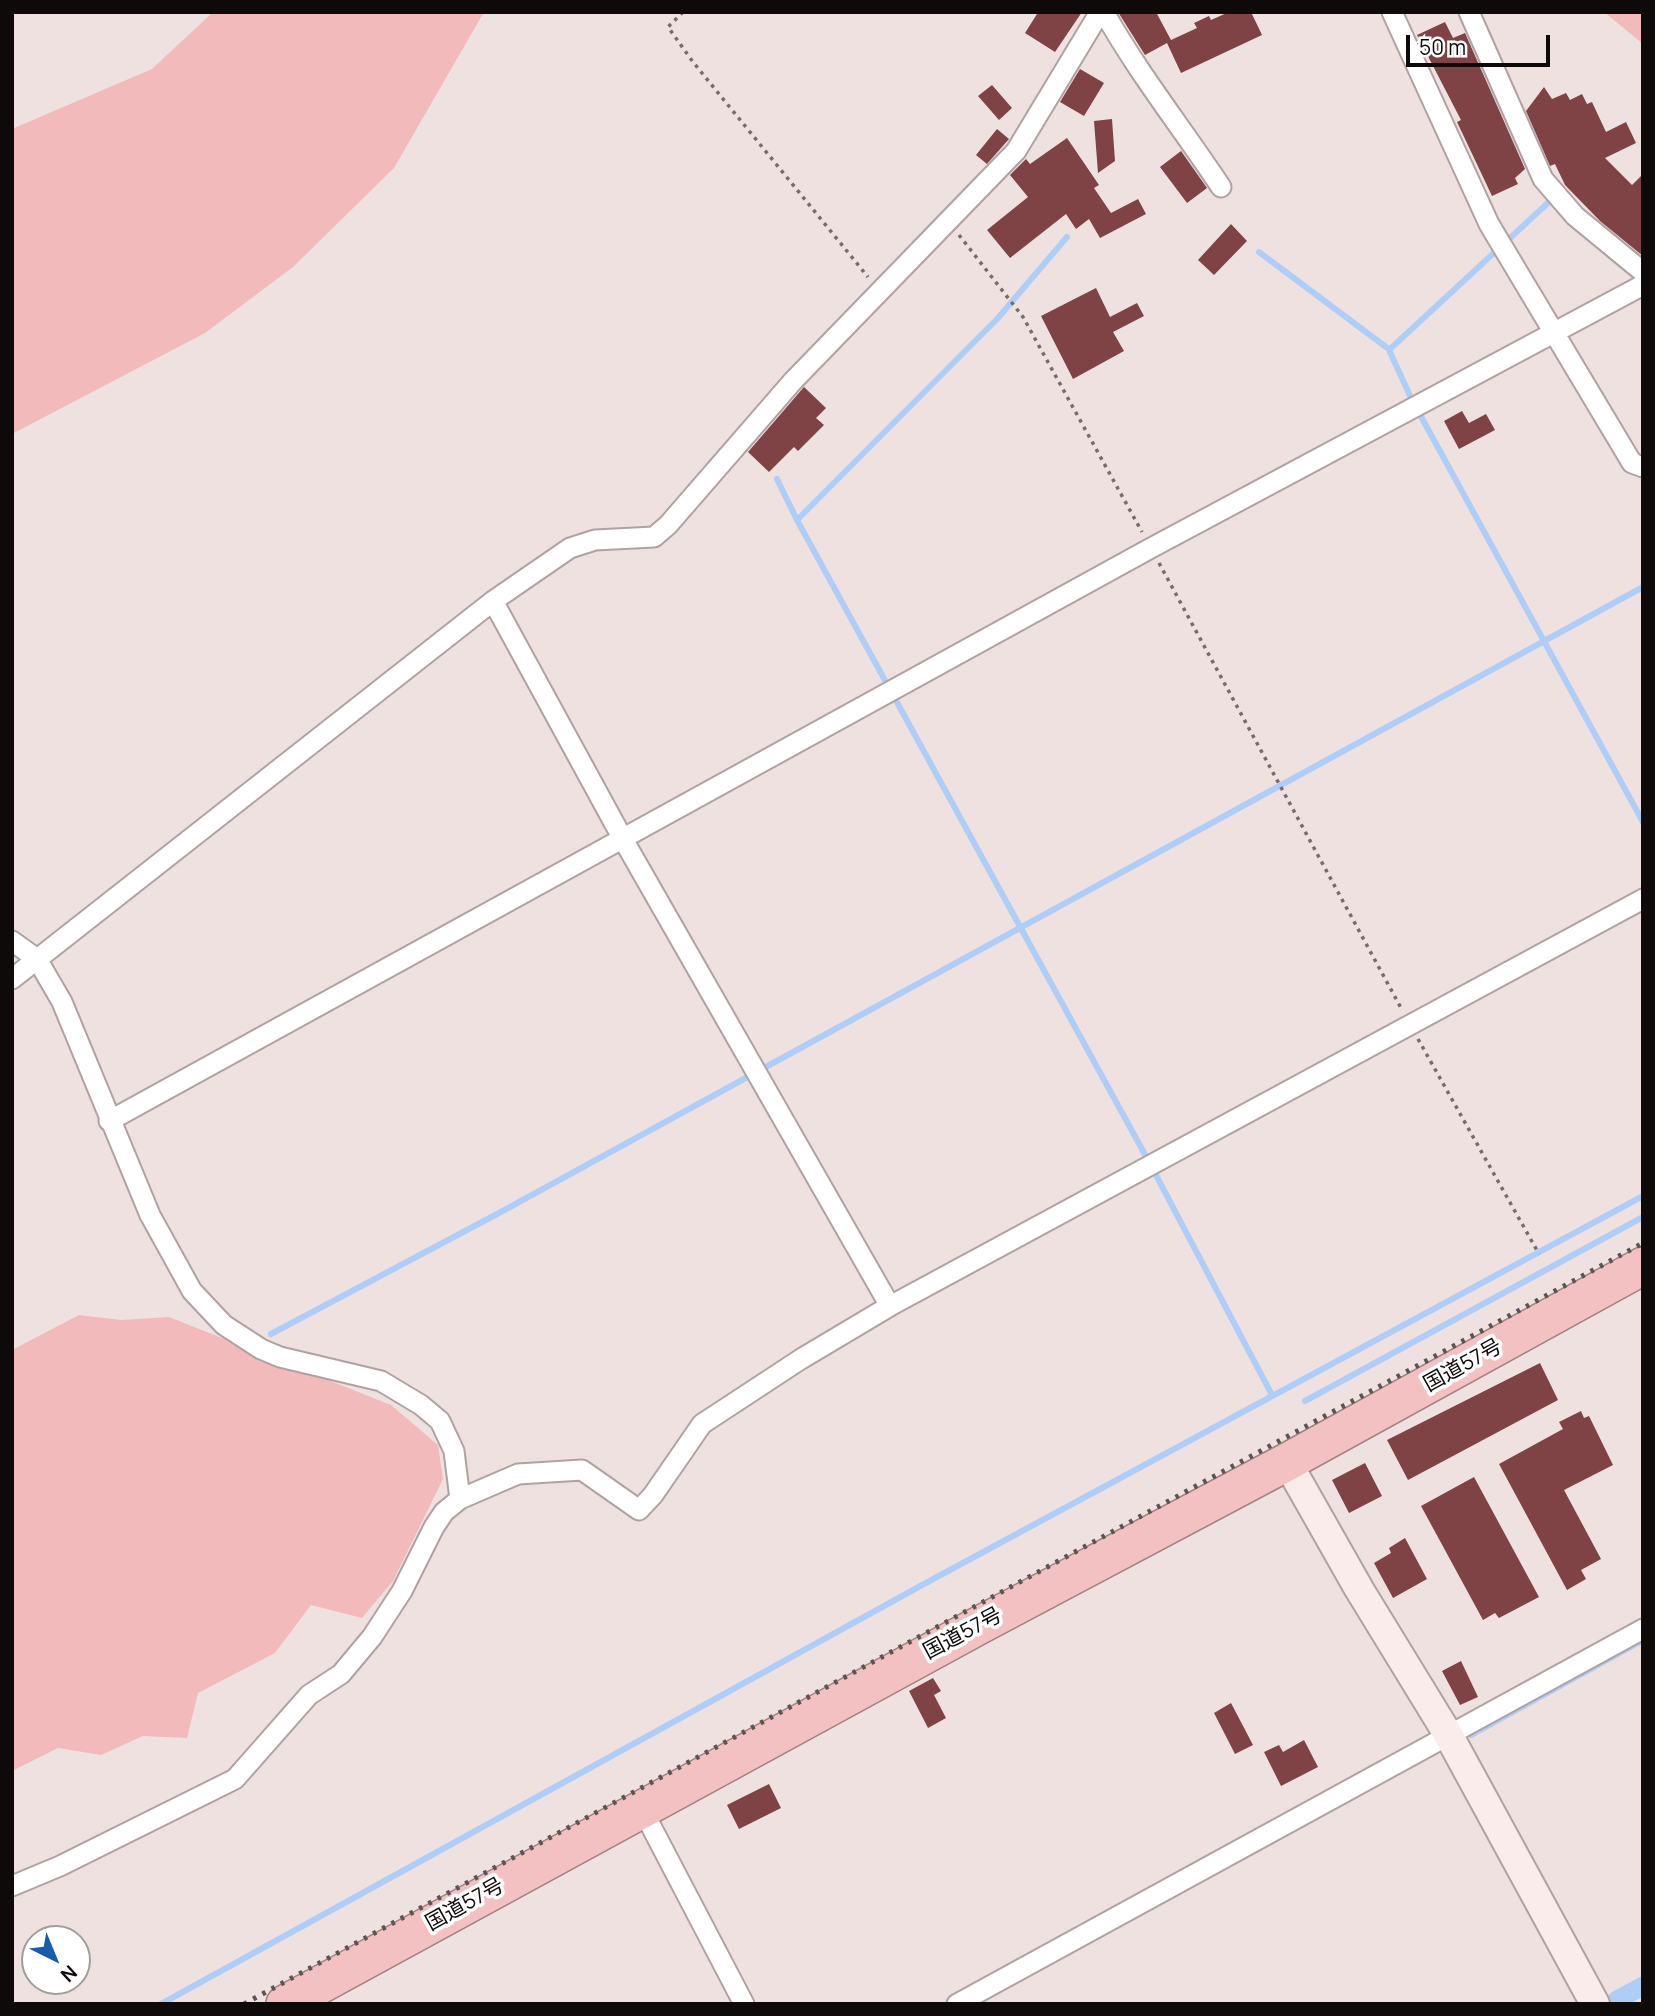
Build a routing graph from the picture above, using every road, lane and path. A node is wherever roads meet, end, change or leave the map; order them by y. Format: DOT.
graph roads {
  1 [pos="683,12"];
  2 [pos="1102,12"];
  3 [pos="1392,12"];
  4 [pos="1469,12"];
  5 [pos="1220,187"];
  6 [pos="948,223"];
  7 [pos="1643,272"];
  8 [pos="1643,285"];
  9 [pos="881,292"];
  10 [pos="1554,334"];
  11 [pos="1643,467"];
  12 [pos="1151,548"];
  13 [pos="493,601"];
  14 [pos="624,841"];
  15 [pos="1643,899"];
  16 [pos="12,941"];
  17 [pos="37,959"];
  18 [pos="12,979"];
  19 [pos="1411,1026"];
  20 [pos="109,1121"];
  21 [pos="1539,1254"];
  22 [pos="1643,1266"];
  23 [pos="890,1306"];
  24 [pos="1287,1462"];
  25 [pos="460,1499"];
  26 [pos="1643,1629"];
  27 [pos="1450,1736"];
  28 [pos="642,1809"];
  29 [pos="12,1886"];
  30 [pos="285,2004"];
  31 [pos="744,2004"];
  32 [pos="957,2004"];
  33 [pos="1595,2004"];
  1 -- 9 [label="path"];
  2 -- 5 [label="street"];
  2 -- 6 [label="street"];
  3 -- 10 [label="street"];
  4 -- 7 [label="street"];
  6 -- 9 [label="street"];
  6 -- 12 [label="path"];
  8 -- 10 [label="street"];
  9 -- 13 [label="street"];
  10 -- 11 [label="street"];
  10 -- 12 [label="street"];
  12 -- 14 [label="street"];
  12 -- 19 [label="path"];
  13 -- 14 [label="street"];
  13 -- 17 [label="street"];
  14 -- 20 [label="street"];
  14 -- 23 [label="street"];
  15 -- 19 [label="street"];
  16 -- 17 [label="street"];
  17 -- 18 [label="street"];
  17 -- 20 [label="street"];
  19 -- 21 [label="path"];
  19 -- 23 [label="street"];
  20 -- 25 [label="street"];
  22 -- 24 [label="highway, 国道57号"];
  23 -- 25 [label="street"];
  24 -- 27 [label="street"];
  24 -- 28 [label="highway, 国道57号"];
  25 -- 29 [label="street"];
  26 -- 27 [label="street"];
  27 -- 32 [label="street"];
  27 -- 33 [label="street"];
  28 -- 30 [label="highway, 国道57号"];
  28 -- 31 [label="street"];
}
